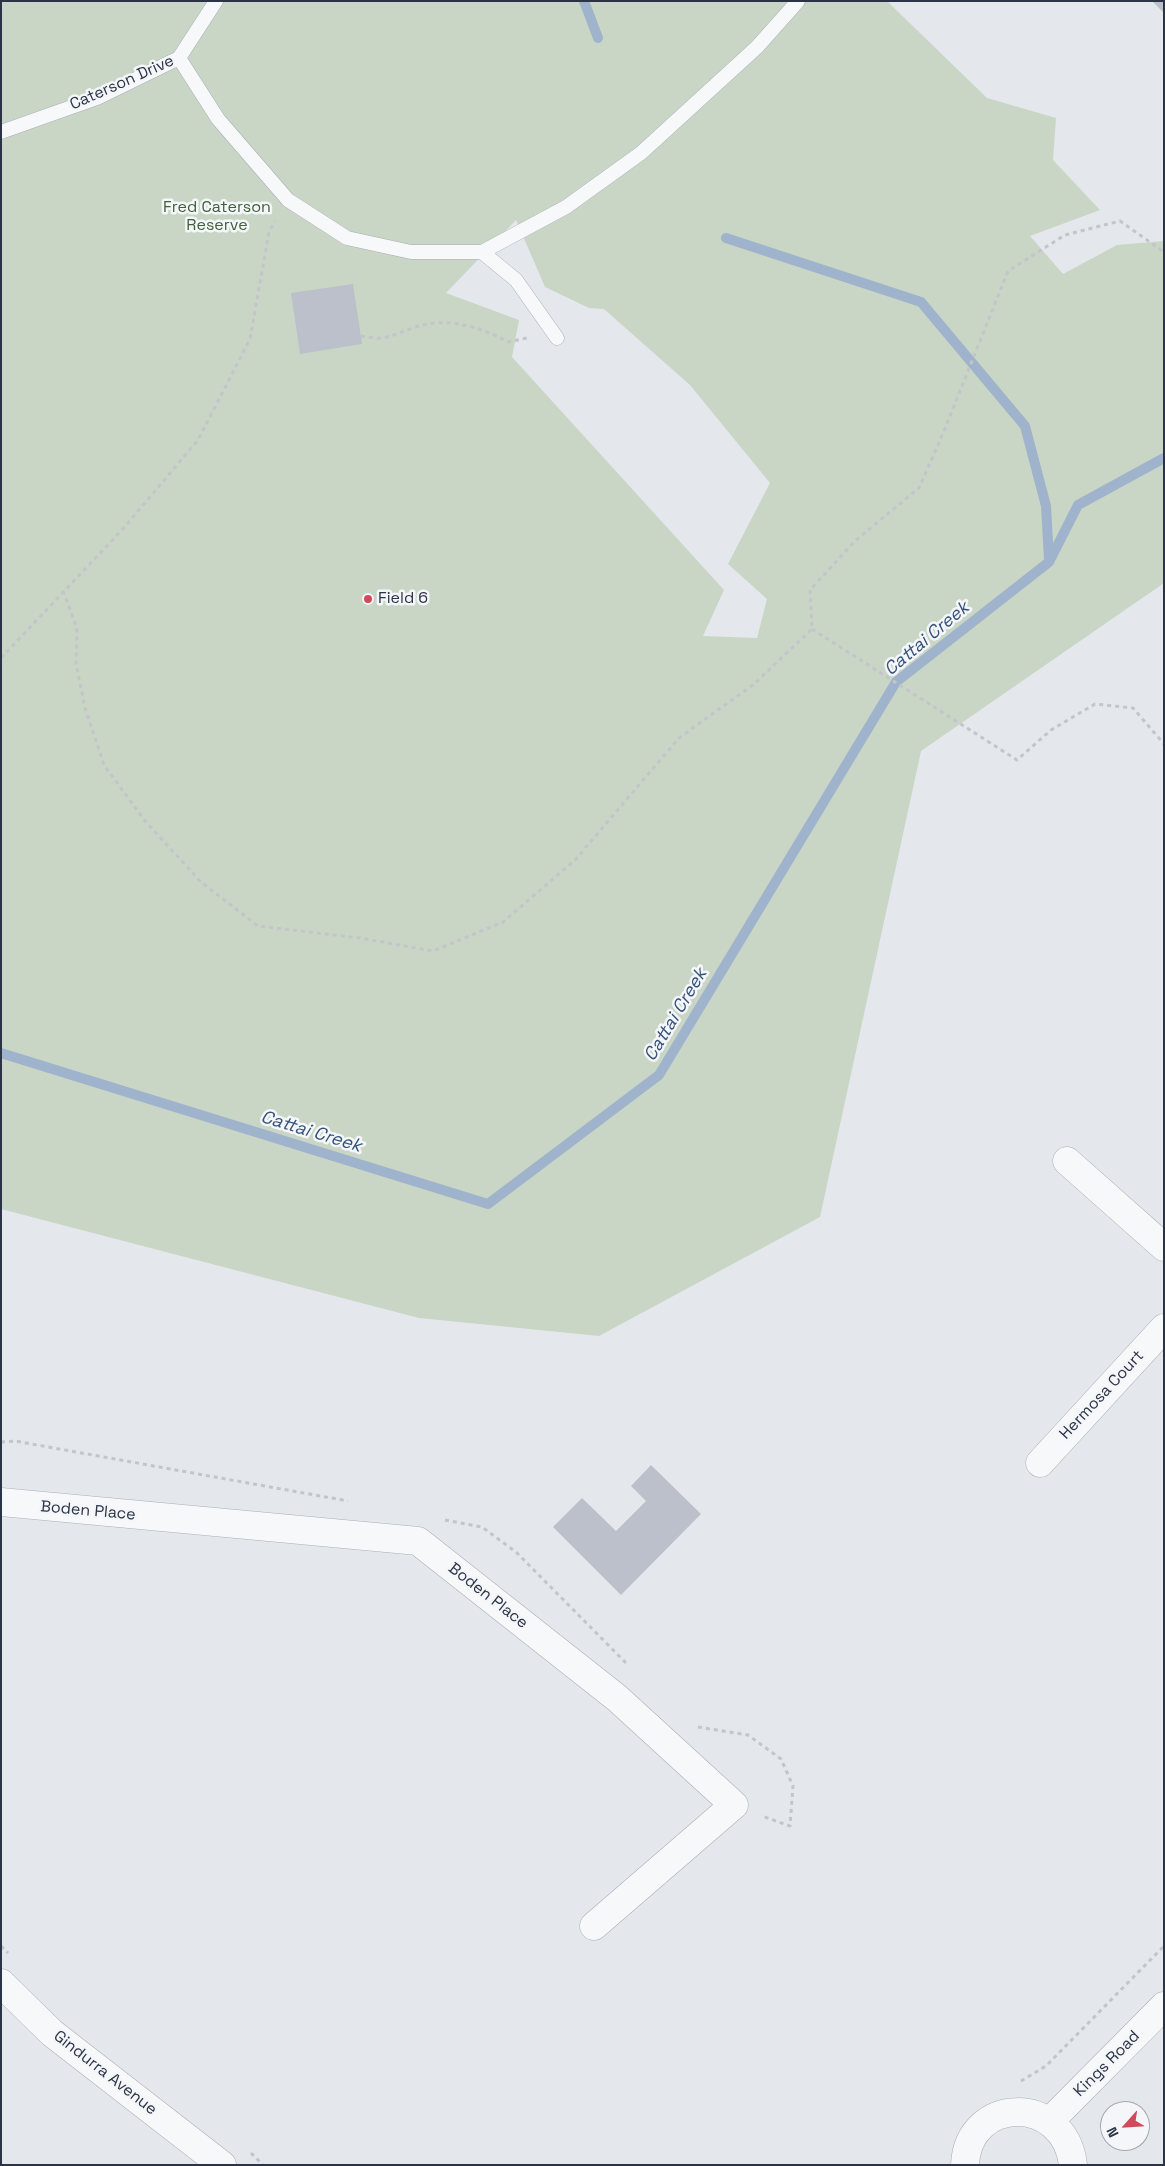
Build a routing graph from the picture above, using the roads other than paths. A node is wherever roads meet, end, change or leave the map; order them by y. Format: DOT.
graph roads {
  1 [pos="216,1"];
  2 [pos="798,1"];
  3 [pos="179,58"];
  4 [pos="1,132"];
  5 [pos="482,252"];
  6 [pos="557,338"];
  7 [pos="1067,1161"];
  8 [pos="1164,1247"];
  9 [pos="1159,1342"];
  10 [pos="1040,1463"];
  11 [pos="1,1502"];
  12 [pos="594,1926"];
  13 [pos="1,1983"];
  14 [pos="1164,2006"];
  15 [pos="1050,2121"];
  16 [pos="213,2162"];
  17 [pos="964,2165"];
  18 [pos="1073,2165"];
  1 -- 3 [label="lane, Caterson Drive"];
  2 -- 5 [label="lane"];
  3 -- 4 [label="lane, Caterson Drive"];
  3 -- 5 [label="lane"];
  5 -- 6 [label="lane"];
  7 -- 8 [label="street"];
  9 -- 10 [label="street, Hermosa Court"];
  11 -- 12 [label="street, Boden Place"];
  13 -- 16 [label="street, Gindurra Avenue"];
  14 -- 15 [label="street, Kings Road"];
  15 -- 17 [label="street"];
  15 -- 18 [label="street"];
}
